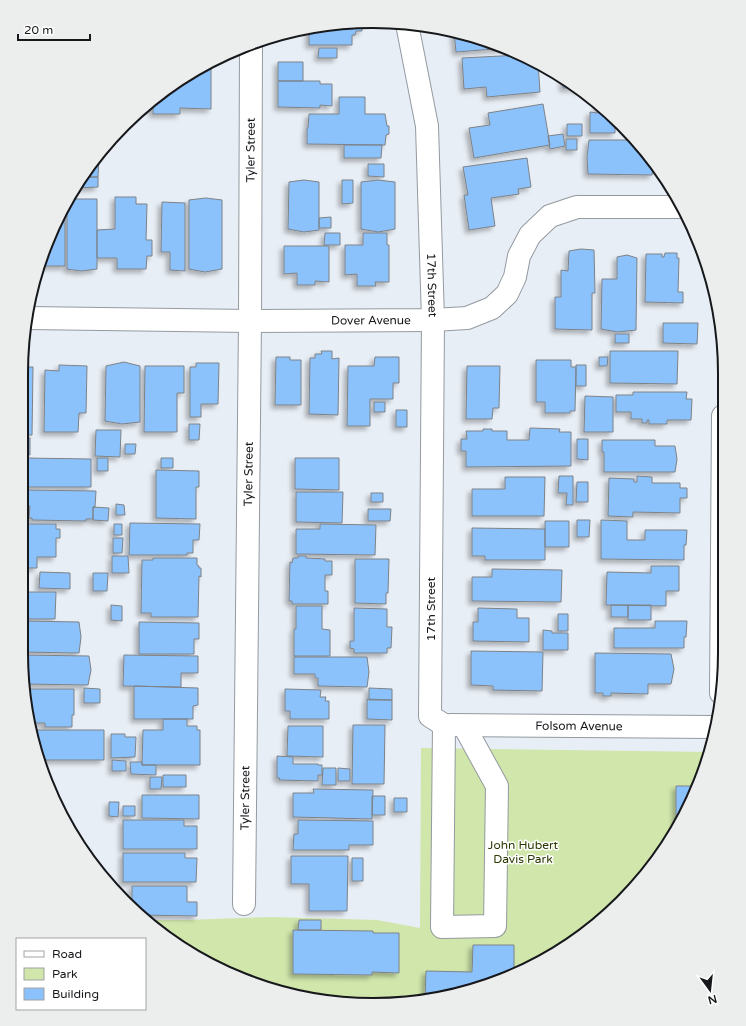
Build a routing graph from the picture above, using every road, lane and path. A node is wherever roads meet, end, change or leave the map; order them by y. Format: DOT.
graph roads {
  1 [pos="409,30"];
  2 [pos="252,50"];
  3 [pos="675,207"];
  4 [pos="33,318"];
  5 [pos="433,320"];
  6 [pos="250,321"];
  7 [pos="454,725"];
  8 [pos="709,727"];
  9 [pos="244,904"];
  1 -- 5 [label="street, 17th Street"];
  2 -- 6 [label="street, Tyler Street"];
  3 -- 5 [label="street, Dover Avenue"];
  4 -- 6 [label="street, Dover Avenue"];
  5 -- 6 [label="street, Dover Avenue"];
  5 -- 7 [label="street, 17th Street"];
  6 -- 9 [label="street, Tyler Street"];
  7 -- 7 [label="street, 17th Street"];
  7 -- 8 [label="street, Folsom Avenue"];
}
